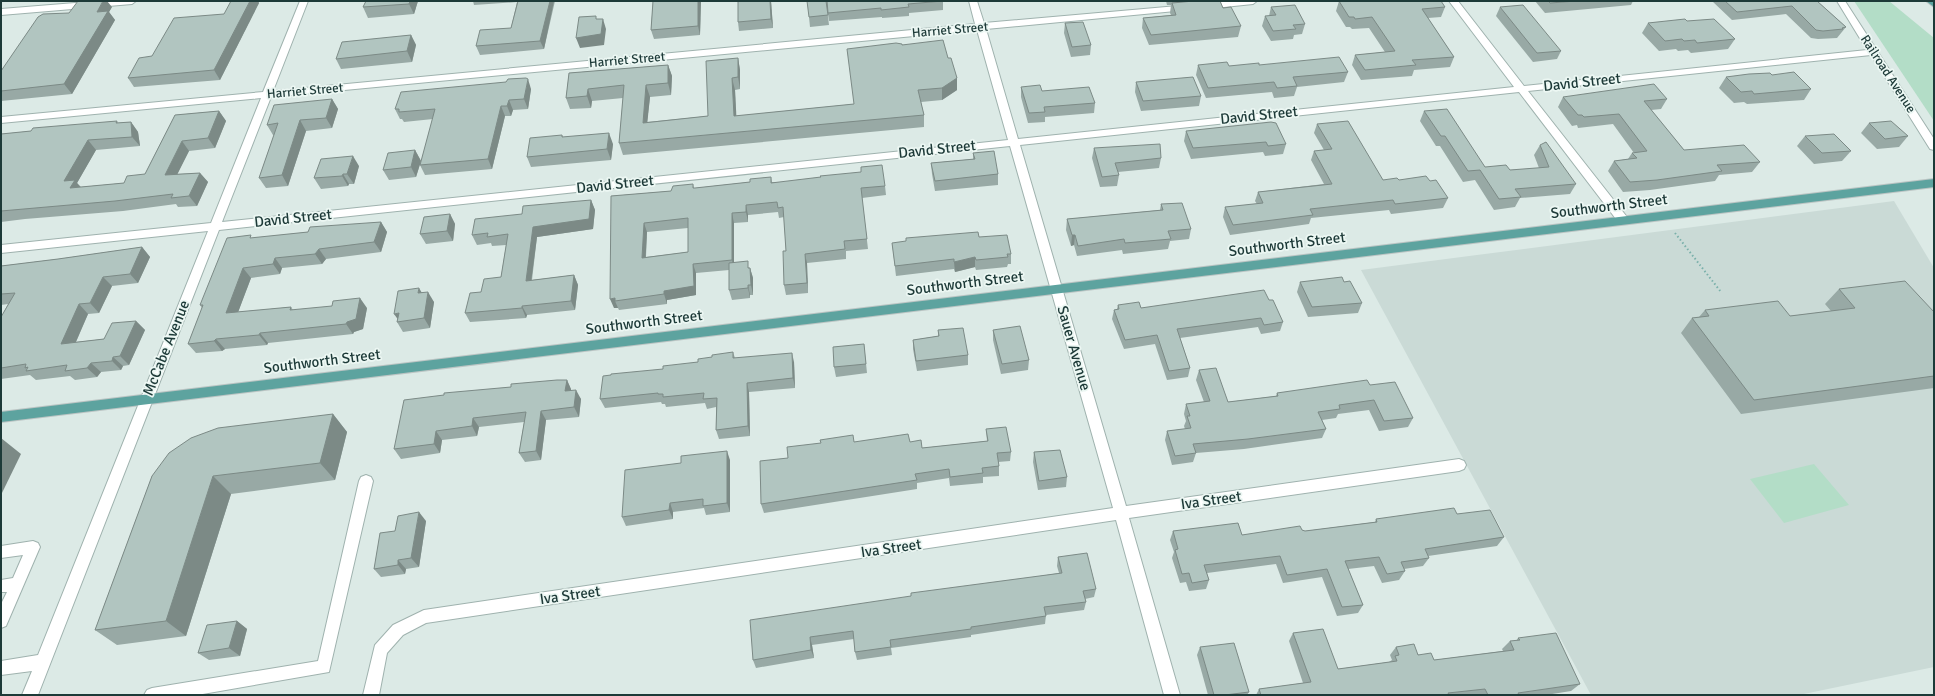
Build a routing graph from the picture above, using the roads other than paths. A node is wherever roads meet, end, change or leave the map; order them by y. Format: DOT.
graph roads {
  1 [pos="132,1"];
  2 [pos="304,1"];
  3 [pos="973,1"];
  4 [pos="1253,1"];
  5 [pos="1453,1"];
  6 [pos="1841,1"];
  7 [pos="1930,1"];
  8 [pos="1934,4"];
  9 [pos="1,12"];
  10 [pos="980,27"];
  11 [pos="1874,52"];
  12 [pos="1521,88"];
  13 [pos="267,94"];
  14 [pos="1,120"];
  15 [pos="1013,141"];
  16 [pos="1934,146"];
  17 [pos="1934,183"];
  18 [pos="1623,220"];
  19 [pos="216,226"];
  20 [pos="1,248"];
  21 [pos="1056,288"];
  22 [pos="146,399"];
  23 [pos="1,417"];
  24 [pos="1459,465"];
  25 [pos="366,481"];
  26 [pos="1122,513"];
  27 [pos="1,552"];
  28 [pos="17,584"];
  29 [pos="1,586"];
  30 [pos="1,621"];
  31 [pos="42,662"];
  32 [pos="1,668"];
  33 [pos="30,695"];
  34 [pos="152,695"];
  35 [pos="371,695"];
  36 [pos="1172,695"];
  1 -- 9 [label="street"];
  2 -- 13 [label="street, McCabe Avenue"];
  3 -- 10 [label="street, Sauer Avenue"];
  4 -- 10 [label="street, Harriet Street"];
  5 -- 12 [label="street"];
  6 -- 11 [label="street, Railroad Avenue"];
  7 -- 8 [label="main road"];
  10 -- 13 [label="street, Harriet Street"];
  10 -- 15 [label="street, Sauer Avenue"];
  11 -- 12 [label="street, David Street"];
  11 -- 16 [label="street, Railroad Avenue"];
  12 -- 15 [label="street, David Street"];
  12 -- 18 [label="street"];
  13 -- 14 [label="street, Harriet Street"];
  13 -- 19 [label="street, McCabe Avenue"];
  15 -- 19 [label="street, David Street"];
  15 -- 21 [label="street, Sauer Avenue"];
  17 -- 18 [label="main road, Southworth Street"];
  18 -- 21 [label="main road, Southworth Street"];
  19 -- 20 [label="street, David Street"];
  19 -- 22 [label="street, McCabe Avenue"];
  21 -- 22 [label="main road, Southworth Street"];
  21 -- 26 [label="street, Sauer Avenue"];
  22 -- 23 [label="main road, Southworth Street"];
  22 -- 31 [label="street, McCabe Avenue"];
  24 -- 26 [label="street, Iva Street"];
  25 -- 34 [label="street"];
  26 -- 35 [label="street, Iva Street"];
  26 -- 36 [label="street, Sauer Avenue"];
  27 -- 28 [label="street"];
  28 -- 29 [label="street"];
  28 -- 30 [label="street"];
  31 -- 32 [label="street"];
  31 -- 33 [label="street, McCabe Avenue"];
}
